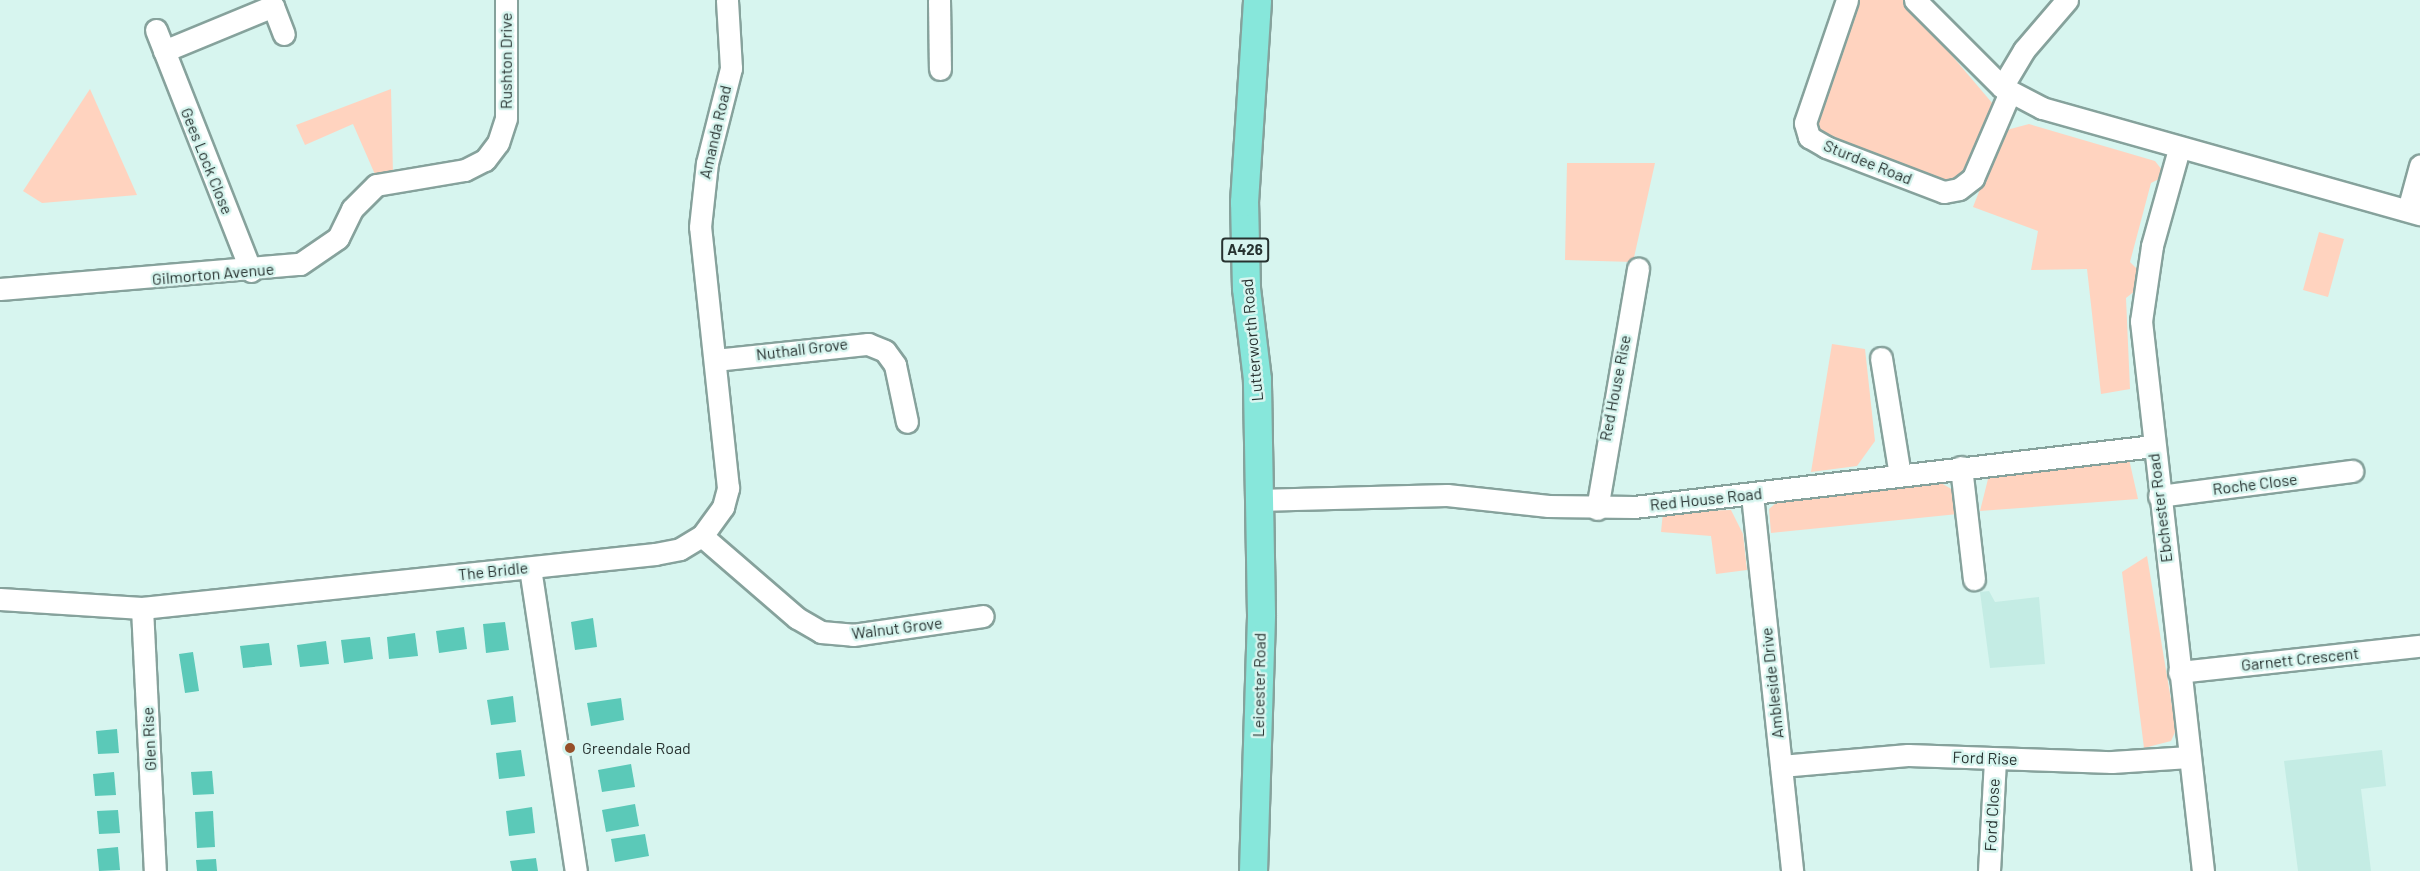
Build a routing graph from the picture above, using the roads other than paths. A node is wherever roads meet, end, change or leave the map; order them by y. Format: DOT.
graph roads {
  1 [pos="506,0"];
  2 [pos="728,0"];
  3 [pos="939,0"];
  4 [pos="1257,0"];
  5 [pos="1848,0"];
  6 [pos="1915,0"];
  7 [pos="2067,0"];
  8 [pos="156,30"];
  9 [pos="284,34"];
  10 [pos="164,51"];
  11 [pos="940,69"];
  12 [pos="2006,89"];
  13 [pos="2179,149"];
  14 [pos="2420,166"];
  15 [pos="388,180"];
  16 [pos="2414,212"];
  17 [pos="702,264"];
  18 [pos="1638,268"];
  19 [pos="251,271"];
  20 [pos="0,289"];
  21 [pos="1881,358"];
  22 [pos="715,360"];
  23 [pos="907,422"];
  24 [pos="2153,446"];
  25 [pos="1961,467"];
  26 [pos="2352,471"];
  27 [pos="1900,475"];
  28 [pos="1752,495"];
  29 [pos="2159,496"];
  30 [pos="1257,500"];
  31 [pos="1597,509"];
  32 [pos="702,536"];
  33 [pos="530,567"];
  34 [pos="1974,579"];
  35 [pos="0,599"];
  36 [pos="142,608"];
  37 [pos="983,616"];
  38 [pos="2420,646"];
  39 [pos="2180,672"];
  40 [pos="2189,757"];
  41 [pos="1995,759"];
  42 [pos="1780,766"];
  43 [pos="155,871"];
  44 [pos="576,871"];
  45 [pos="1253,871"];
  46 [pos="1792,871"];
  47 [pos="1989,871"];
  48 [pos="2203,871"];
  1 -- 15 [label="street, Rushton Drive"];
  2 -- 17 [label="street, Amanda Road"];
  3 -- 11 [label="street"];
  4 -- 30 [label="main road, Lutterworth Road / A426"];
  5 -- 12 [label="street, Sturdee Road"];
  6 -- 12 [label="street"];
  7 -- 12 [label="street, Sturdee Road"];
  8 -- 10 [label="street, Gees Lock Close"];
  9 -- 10 [label="street"];
  10 -- 19 [label="street, Gees Lock Close"];
  12 -- 13 [label="street"];
  13 -- 16 [label="street"];
  13 -- 24 [label="street, Ebchester Road"];
  14 -- 16 [label="street"];
  15 -- 19 [label="street, Gilmorton Avenue"];
  17 -- 22 [label="street, The Bridle"];
  18 -- 31 [label="street, Red House Rise"];
  19 -- 20 [label="street, Gilmorton Avenue"];
  21 -- 27 [label="street"];
  22 -- 23 [label="street, Nuthall Grove"];
  22 -- 32 [label="street, The Bridle"];
  24 -- 25 [label="street, Red House Road"];
  24 -- 29 [label="street, Ebchester Road"];
  25 -- 27 [label="street, Red House Road"];
  25 -- 34 [label="street"];
  26 -- 29 [label="street, Roche Close"];
  27 -- 28 [label="street, Red House Road"];
  28 -- 31 [label="street, Red House Road"];
  28 -- 42 [label="street, Ambleside Drive"];
  29 -- 39 [label="street, Ebchester Road"];
  30 -- 31 [label="street, Red House Road"];
  30 -- 45 [label="main road, Leicester Road / A426"];
  32 -- 33 [label="street, The Bridle"];
  32 -- 37 [label="street, Walnut Grove"];
  33 -- 36 [label="street, The Bridle"];
  33 -- 44 [label="street"];
  35 -- 36 [label="street, The Bridle"];
  36 -- 43 [label="street, Glen Rise"];
  38 -- 39 [label="street, Garnett Crescent"];
  39 -- 40 [label="street, Ebchester Road"];
  40 -- 41 [label="street, Ford Rise"];
  40 -- 48 [label="street, Ebchester Road"];
  41 -- 42 [label="street, Ford Rise"];
  41 -- 47 [label="street, Ford Close"];
  42 -- 46 [label="street, Ambleside Drive"];
}
